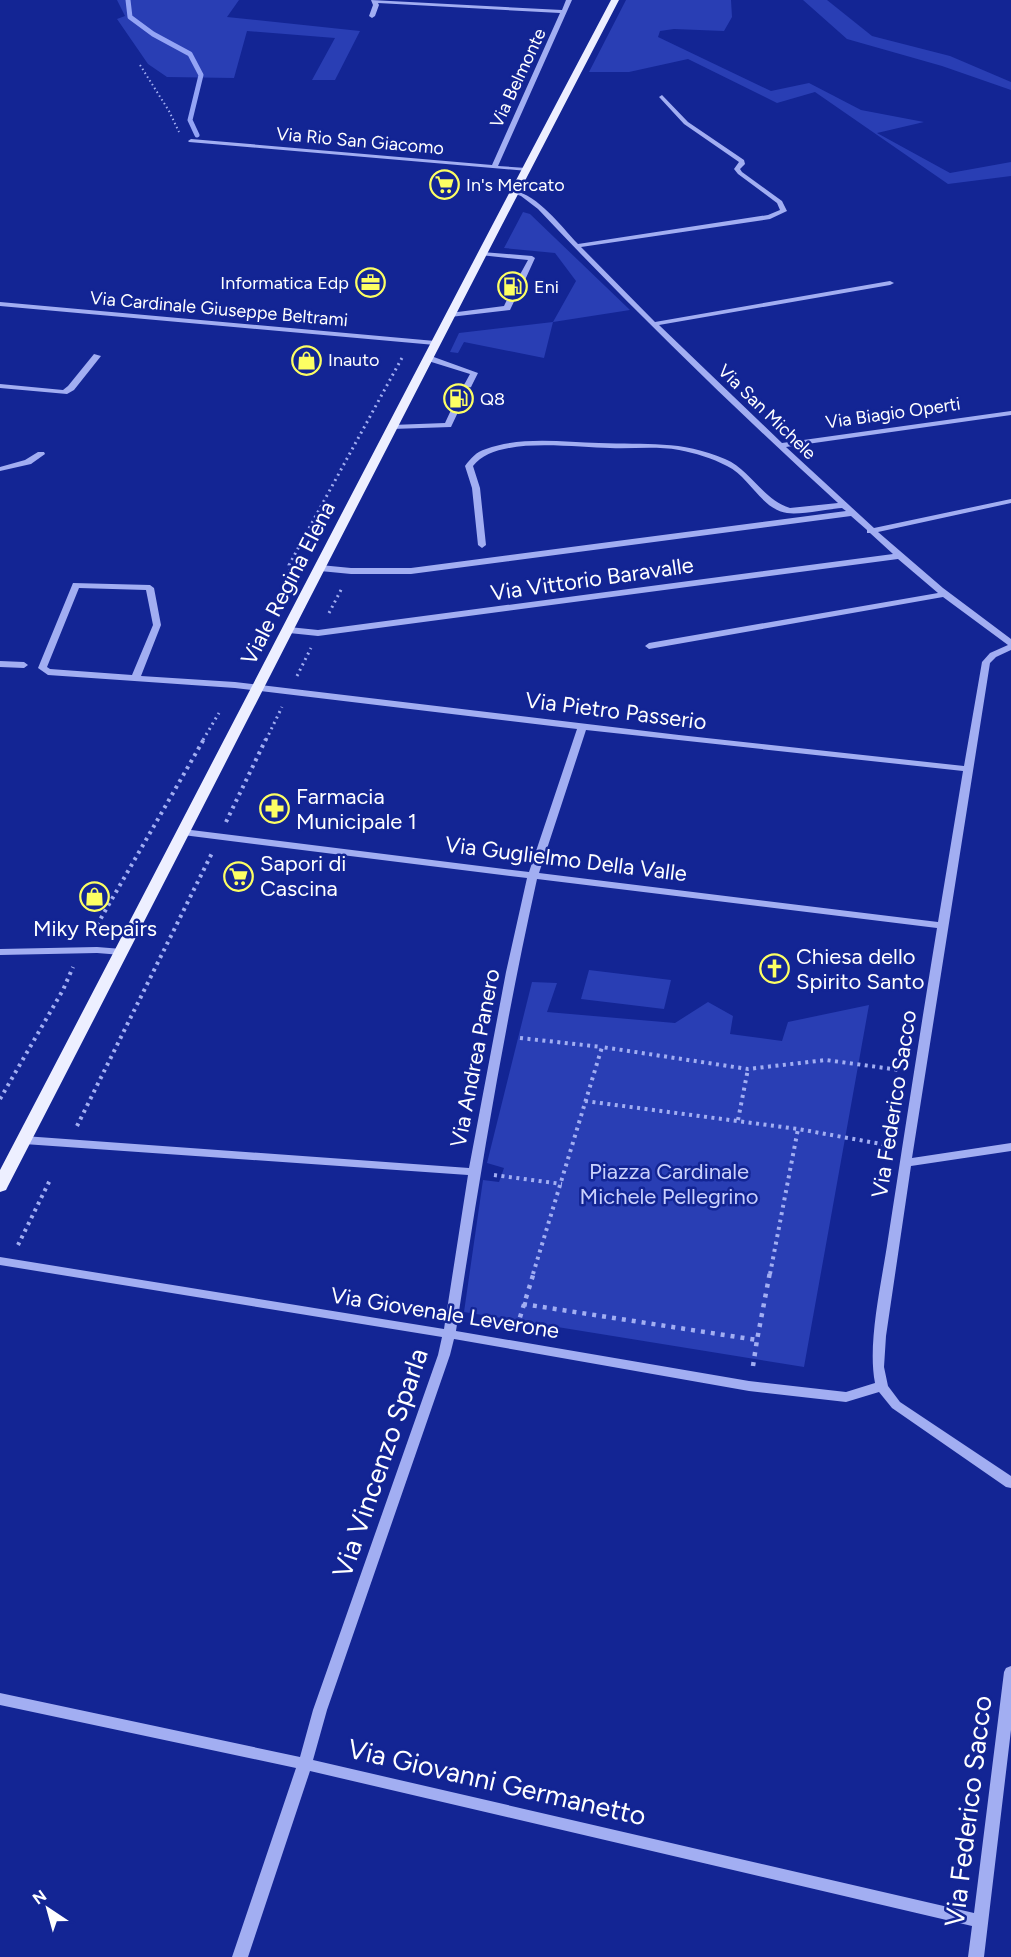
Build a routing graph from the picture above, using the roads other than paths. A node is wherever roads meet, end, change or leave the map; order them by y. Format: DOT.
graph roads {
  1 [pos="374,0"];
  2 [pos="569,0"];
  3 [pos="615,0"];
  4 [pos="565,12"];
  5 [pos="372,16"];
  6 [pos="662,97"];
  7 [pos="191,141"];
  8 [pos="494,168"];
  9 [pos="526,170"];
  10 [pos="513,192"];
  11 [pos="576,246"];
  12 [pos="482,254"];
  13 [pos="521,280"];
  14 [pos="890,283"];
  15 [pos="515,291"];
  16 [pos="4,304"];
  17 [pos="0,313"];
  18 [pos="450,315"];
  19 [pos="654,324"];
  20 [pos="435,343"];
  21 [pos="97,356"];
  22 [pos="428,358"];
  23 [pos="0,386"];
  24 [pos="468,386"];
  25 [pos="455,410"];
  26 [pos="1011,413"];
  27 [pos="392,427"];
  28 [pos="779,446"];
  29 [pos="41,454"];
  30 [pos="0,469"];
  31 [pos="1011,501"];
  32 [pos="844,505"];
  33 [pos="852,513"];
  34 [pos="870,531"];
  35 [pos="482,545"];
  36 [pos="899,556"];
  37 [pos="320,568"];
  38 [pos="945,594"];
  39 [pos="289,630"];
  40 [pos="1009,641"];
  41 [pos="649,645"];
  42 [pos="0,664"];
  43 [pos="24,665"];
  44 [pos="136,676"];
  45 [pos="259,688"];
  46 [pos="582,727"];
  47 [pos="968,769"];
  48 [pos="183,832"];
  49 [pos="533,875"];
  50 [pos="943,926"];
  51 [pos="0,952"];
  52 [pos="122,952"];
  53 [pos="24,1140"];
  54 [pos="1011,1147"];
  55 [pos="905,1163"];
  56 [pos="474,1172"];
  57 [pos="0,1186"];
  58 [pos="0,1262"];
  59 [pos="449,1334"];
  60 [pos="882,1386"];
  61 [pos="1011,1483"];
  62 [pos="1011,1672"];
  63 [pos="0,1699"];
  64 [pos="305,1764"];
  65 [pos="980,1921"];
  66 [pos="240,1957"];
  67 [pos="976,1957"];
  1 -- 4 [label="street"];
  1 -- 5 [label="street"];
  2 -- 4 [label="street, Via Belmonte"];
  3 -- 9 [label="main road, Viale Regina Elena"];
  4 -- 8 [label="street, Via Belmonte"];
  6 -- 11 [label="street"];
  7 -- 8 [label="street, Via Rio San Giacomo"];
  8 -- 9 [label="street, Via Rio San Giacomo"];
  9 -- 10 [label="main road, Viale Regina Elena"];
  10 -- 11 [label="street, Via San Michele"];
  10 -- 12 [label="main road, Viale Regina Elena"];
  11 -- 19 [label="street, Via San Michele"];
  12 -- 13 [label="street"];
  12 -- 18 [label="main road, Viale Regina Elena"];
  14 -- 19 [label="street"];
  15 -- 18 [label="street"];
  16 -- 17 [label="street"];
  16 -- 20 [label="street, Via Cardinale Giuseppe Beltrami"];
  18 -- 20 [label="main road, Viale Regina Elena"];
  19 -- 28 [label="street, Via San Michele"];
  20 -- 22 [label="main road, Viale Regina Elena"];
  21 -- 23 [label="street"];
  22 -- 24 [label="street"];
  22 -- 27 [label="main road, Viale Regina Elena"];
  25 -- 27 [label="street"];
  26 -- 28 [label="street, Via Biagio Operti"];
  27 -- 37 [label="main road, Viale Regina Elena"];
  28 -- 32 [label="street, Via San Michele"];
  29 -- 30 [label="street"];
  31 -- 34 [label="street"];
  32 -- 33 [label="street, Via San Michele"];
  32 -- 35 [label="street"];
  33 -- 34 [label="street, Via San Michele"];
  33 -- 37 [label="street"];
  34 -- 36 [label="street, Via San Michele"];
  36 -- 38 [label="street, Via San Michele"];
  36 -- 39 [label="street, Via Vittorio Baravalle"];
  37 -- 39 [label="main road, Viale Regina Elena"];
  38 -- 40 [label="street, Via San Michele"];
  38 -- 41 [label="street"];
  39 -- 45 [label="main road, Viale Regina Elena"];
  40 -- 47 [label="street, Via Federico Sacco"];
  42 -- 43 [label="street"];
  44 -- 44 [label="street, Via Pietro Passerio"];
  44 -- 45 [label="street, Via Pietro Passerio"];
  45 -- 46 [label="street, Via Pietro Passerio"];
  45 -- 48 [label="main road, Viale Regina Elena"];
  46 -- 47 [label="street, Via Pietro Passerio"];
  46 -- 49 [label="street, Via Andrea Panero"];
  47 -- 50 [label="street, Via Federico Sacco"];
  48 -- 49 [label="street, Via Guglielmo Della Valle"];
  48 -- 52 [label="main road, Viale Regina Elena"];
  49 -- 50 [label="street, Via Guglielmo Della Valle"];
  49 -- 56 [label="street, Via Andrea Panero"];
  50 -- 55 [label="street, Via Federico Sacco"];
  51 -- 52 [label="street"];
  52 -- 53 [label="main road, Viale Regina Elena"];
  53 -- 56 [label="street, Via Andrea Panero"];
  53 -- 57 [label="main road, Viale Regina Elena"];
  54 -- 55 [label="street"];
  55 -- 60 [label="street, Via Federico Sacco"];
  56 -- 59 [label="street, Via Vincenzo Sparla"];
  58 -- 59 [label="street, Via Giovenale Leverone"];
  59 -- 60 [label="street, Via Giovenale Leverone"];
  59 -- 64 [label="street, Via Vincenzo Sparla"];
  60 -- 61 [label="street"];
  62 -- 65 [label="street, Via Federico Sacco"];
  63 -- 64 [label="street, Via Giovanni Germanetto"];
  64 -- 65 [label="street, Via Giovanni Germanetto"];
  64 -- 66 [label="street, Via Vincenzo Sparla"];
  65 -- 67 [label="street, Via Federico Sacco"];
}
